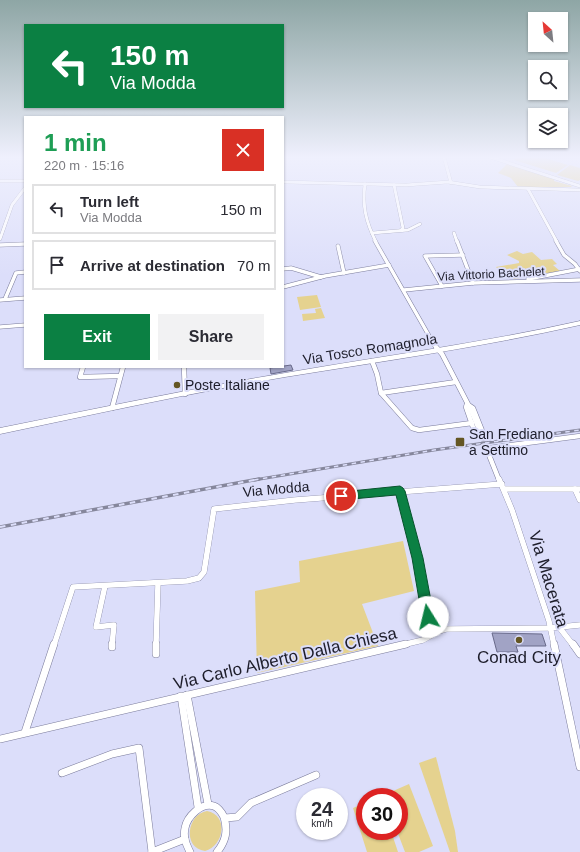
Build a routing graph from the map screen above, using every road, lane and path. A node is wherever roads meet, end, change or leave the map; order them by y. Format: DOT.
graph roads {
  1 [pos="17,197"];
  2 [pos="364,197"];
  3 [pos="396,197"];
  4 [pos="532,197"];
  5 [pos="420,224"];
  6 [pos="402,230"];
  7 [pos="372,233"];
  8 [pos="454,233"];
  9 [pos="0,239"];
  10 [pos="24,244"];
  11 [pos="0,245"];
  12 [pos="338,246"];
  13 [pos="463,255"];
  14 [pos="389,265"];
  15 [pos="284,269"];
  16 [pos="580,270"];
  17 [pos="24,272"];
  18 [pos="344,273"];
  19 [pos="321,277"];
  20 [pos="580,280"];
  21 [pos="515,282"];
  22 [pos="472,283"];
  23 [pos="442,286"];
  24 [pos="284,287"];
  25 [pos="404,290"];
  26 [pos="24,298"];
  27 [pos="0,300"];
  28 [pos="5,300"];
  29 [pos="580,323"];
  30 [pos="24,325"];
  31 [pos="0,327"];
  32 [pos="439,350"];
  33 [pos="372,361"];
  34 [pos="83,368"];
  35 [pos="122,368"];
  36 [pos="184,368"];
  37 [pos="120,376"];
  38 [pos="456,382"];
  39 [pos="381,392"];
  40 [pos="186,394"];
  41 [pos="467,404"];
  42 [pos="112,408"];
  43 [pos="472,423"];
  44 [pos="0,431"];
  45 [pos="480,432"];
  46 [pos="580,436"];
  47 [pos="502,484"];
  48 [pos="577,489"];
  49 [pos="400,491"];
  50 [pos="580,500"];
  51 [pos="158,583"];
  52 [pos="105,586"];
  53 [pos="580,625"];
  54 [pos="559,627"];
  55 [pos="550,628"];
  56 [pos="431,635"];
  57 [pos="112,647"];
  58 [pos="156,654"];
  59 [pos="580,654"];
  60 [pos="184,696"];
  61 [pos="26,732"];
  62 [pos="0,739"];
  63 [pos="580,767"];
  64 [pos="62,773"];
  65 [pos="316,775"];
  66 [pos="208,804"];
  67 [pos="198,808"];
  68 [pos="225,818"];
  69 [pos="185,839"];
  70 [pos="152,852"];
  71 [pos="190,852"];
  72 [pos="217,852"];
  1 -- 9 [label="street"];
  2 -- 7 [label="street"];
  3 -- 6 [label="street"];
  4 -- 16 [label="street"];
  5 -- 6 [label="street"];
  6 -- 7 [label="street"];
  7 -- 14 [label="street"];
  8 -- 13 [label="street"];
  10 -- 11 [label="street"];
  12 -- 18 [label="street"];
  13 -- 22 [label="street"];
  13 -- 23 [label="street"];
  14 -- 18 [label="street"];
  14 -- 25 [label="street"];
  15 -- 19 [label="street"];
  16 -- 21 [label="street"];
  17 -- 28 [label="street"];
  18 -- 19 [label="street"];
  19 -- 24 [label="street"];
  20 -- 21 [label="street, Via Vittorio Bachelet"];
  21 -- 22 [label="street, Via Vittorio Bachelet"];
  22 -- 23 [label="street, Via Vittorio Bachelet"];
  23 -- 25 [label="street, Via Vittorio Bachelet"];
  25 -- 32 [label="street"];
  26 -- 28 [label="street"];
  27 -- 28 [label="street"];
  29 -- 32 [label="main road, Via Tosco Romagnola"];
  30 -- 31 [label="street"];
  32 -- 33 [label="main road, Via Tosco Romagnola"];
  32 -- 38 [label="street"];
  33 -- 39 [label="street"];
  33 -- 40 [label="main road, Via Tosco Romagnola"];
  34 -- 37 [label="street"];
  35 -- 37 [label="street"];
  36 -- 40 [label="street"];
  37 -- 42 [label="street"];
  38 -- 39 [label="street"];
  38 -- 41 [label="street"];
  39 -- 43 [label="street"];
  40 -- 42 [label="main road, Via Tosco Romagnola"];
  41 -- 43 [label="street"];
  41 -- 43 [label="street"];
  41 -- 45 [label="street"];
  42 -- 44 [label="main road, Via Tosco Romagnola"];
  46 -- 47 [label="street, Via Macerata"];
  47 -- 48 [label="street, Via Modda"];
  47 -- 49 [label="street, Via Modda"];
  47 -- 55 [label="street, Via Macerata"];
  48 -- 50 [label="street"];
  49 -- 51 [label="street, Via Modda"];
  49 -- 56 [label="street"];
  51 -- 52 [label="street, Via Modda"];
  51 -- 58 [label="street"];
  52 -- 57 [label="street"];
  52 -- 61 [label="street, Via Modda"];
  53 -- 54 [label="street, Via Carlo Alberto Dalla Chiesa"];
  54 -- 55 [label="street, Via Carlo Alberto Dalla Chiesa"];
  54 -- 59 [label="street"];
  55 -- 56 [label="street, Via Carlo Alberto Dalla Chiesa"];
  55 -- 63 [label="street, Via Macerata"];
  56 -- 60 [label="street, Via Carlo Alberto Dalla Chiesa"];
  60 -- 61 [label="street, Via Carlo Alberto Dalla Chiesa"];
  60 -- 66 [label="street"];
  60 -- 67 [label="street"];
  61 -- 62 [label="street"];
  64 -- 70 [label="street"];
  65 -- 68 [label="street"];
  66 -- 67 [label="street"];
  66 -- 68 [label="street"];
  67 -- 69 [label="street"];
  68 -- 72 [label="street"];
  69 -- 70 [label="street"];
  69 -- 71 [label="street"];
}
